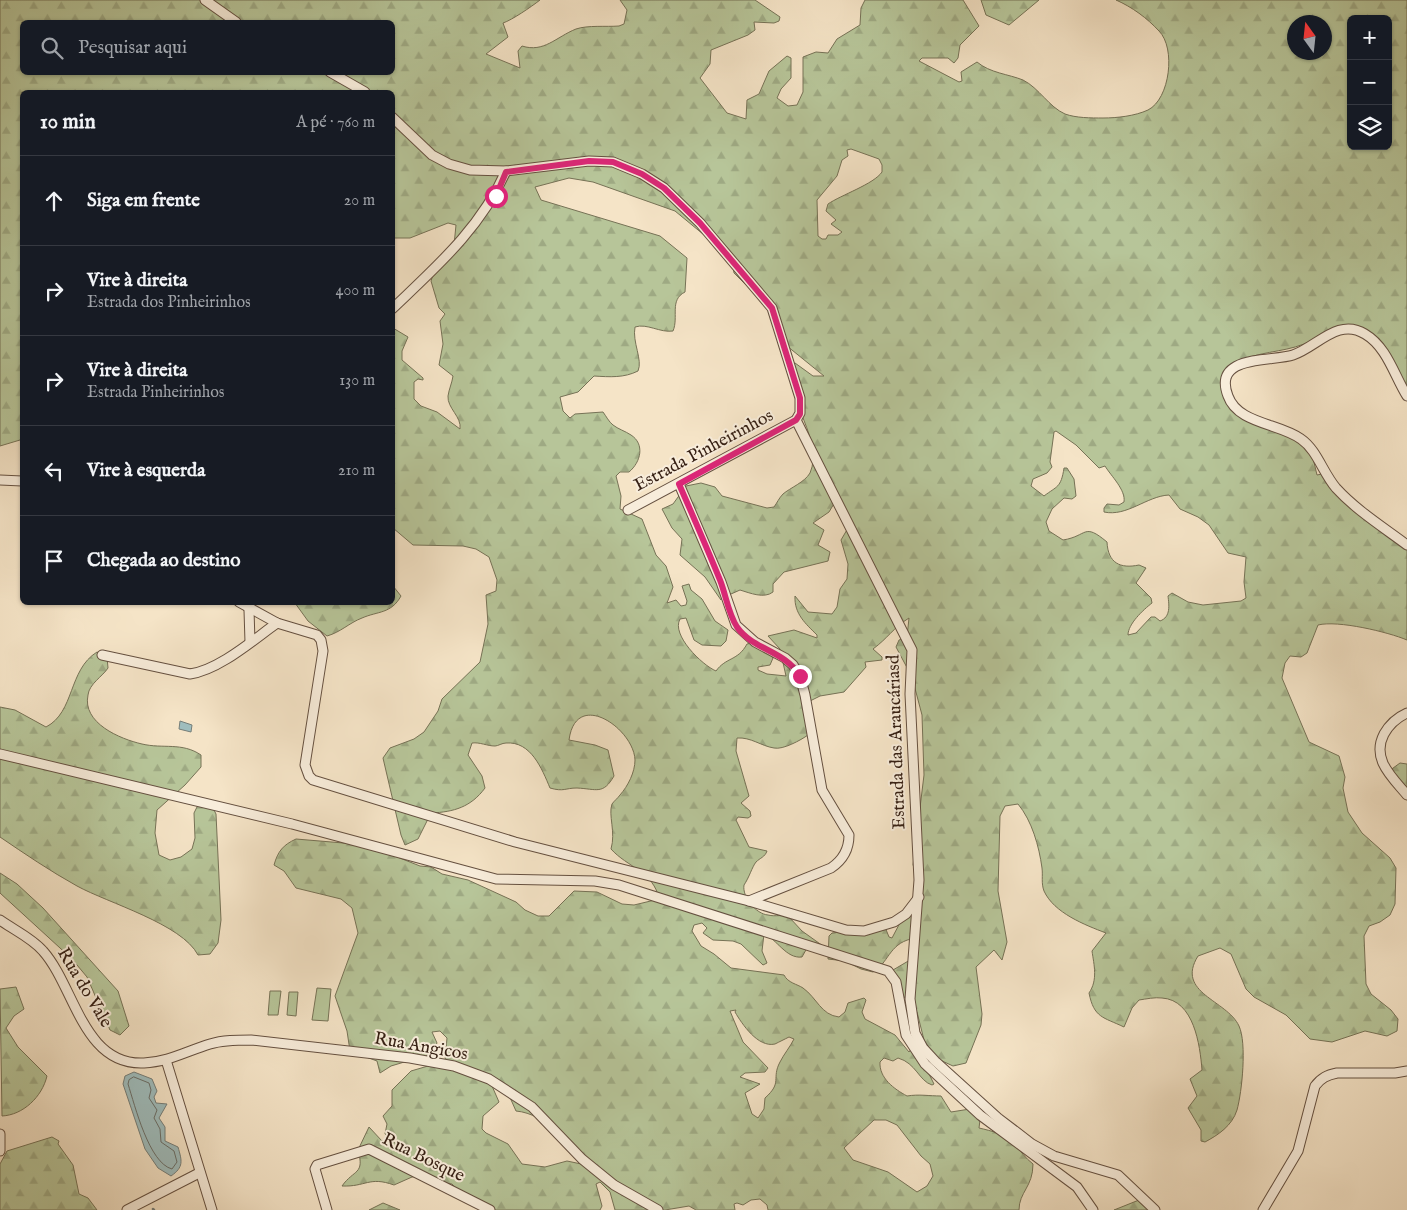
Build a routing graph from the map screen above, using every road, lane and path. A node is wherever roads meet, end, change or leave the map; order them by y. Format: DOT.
graph roads {
  1 [pos="205,0"];
  2 [pos="233,20"];
  3 [pos="335,75"];
  4 [pos="362,90"];
  5 [pos="395,120"];
  6 [pos="506,172"];
  7 [pos="395,306"];
  8 [pos="1407,396"];
  9 [pos="796,420"];
  10 [pos="0,480"];
  11 [pos="20,481"];
  12 [pos="679,484"];
  13 [pos="628,510"];
  14 [pos="1407,545"];
  15 [pos="243,605"];
  16 [pos="249,610"];
  17 [pos="277,623"];
  18 [pos="250,642"];
  19 [pos="102,655"];
  20 [pos="1407,713"];
  21 [pos="0,754"];
  22 [pos="1407,795"];
  23 [pos="919,897"];
  24 [pos="749,901"];
  25 [pos="0,920"];
  26 [pos="166,1060"];
  27 [pos="1407,1071"];
  28 [pos="0,1134"];
  29 [pos="0,1151"];
  30 [pos="199,1173"];
  31 [pos="127,1210"];
  32 [pos="212,1210"];
  33 [pos="327,1210"];
  34 [pos="490,1210"];
  35 [pos="658,1210"];
  36 [pos="1093,1210"];
  37 [pos="1154,1210"];
  38 [pos="1263,1210"];
  1 -- 2 [label="street"];
  3 -- 4 [label="street"];
  5 -- 6 [label="street"];
  6 -- 7 [label="street"];
  6 -- 9 [label="street"];
  8 -- 14 [label="street"];
  9 -- 12 [label="street, Estrada Pinheirinhos"];
  9 -- 23 [label="street, Estrada das Araucáriasd"];
  10 -- 11 [label="street"];
  12 -- 13 [label="street, Estrada Pinheirinhos"];
  12 -- 24 [label="street"];
  15 -- 16 [label="street"];
  16 -- 17 [label="street"];
  16 -- 18 [label="street"];
  17 -- 18 [label="street"];
  17 -- 24 [label="street"];
  18 -- 19 [label="street"];
  20 -- 22 [label="street"];
  21 -- 36 [label="street"];
  23 -- 24 [label="street"];
  23 -- 37 [label="street, Estrada das Araucáriasd"];
  25 -- 26 [label="street, Rua do Vale"];
  26 -- 30 [label="street"];
  26 -- 35 [label="street, Rua Angicos"];
  27 -- 38 [label="street"];
  28 -- 29 [label="street"];
  30 -- 31 [label="street"];
  30 -- 32 [label="street"];
  33 -- 34 [label="street, Rua Bosque"];
}
